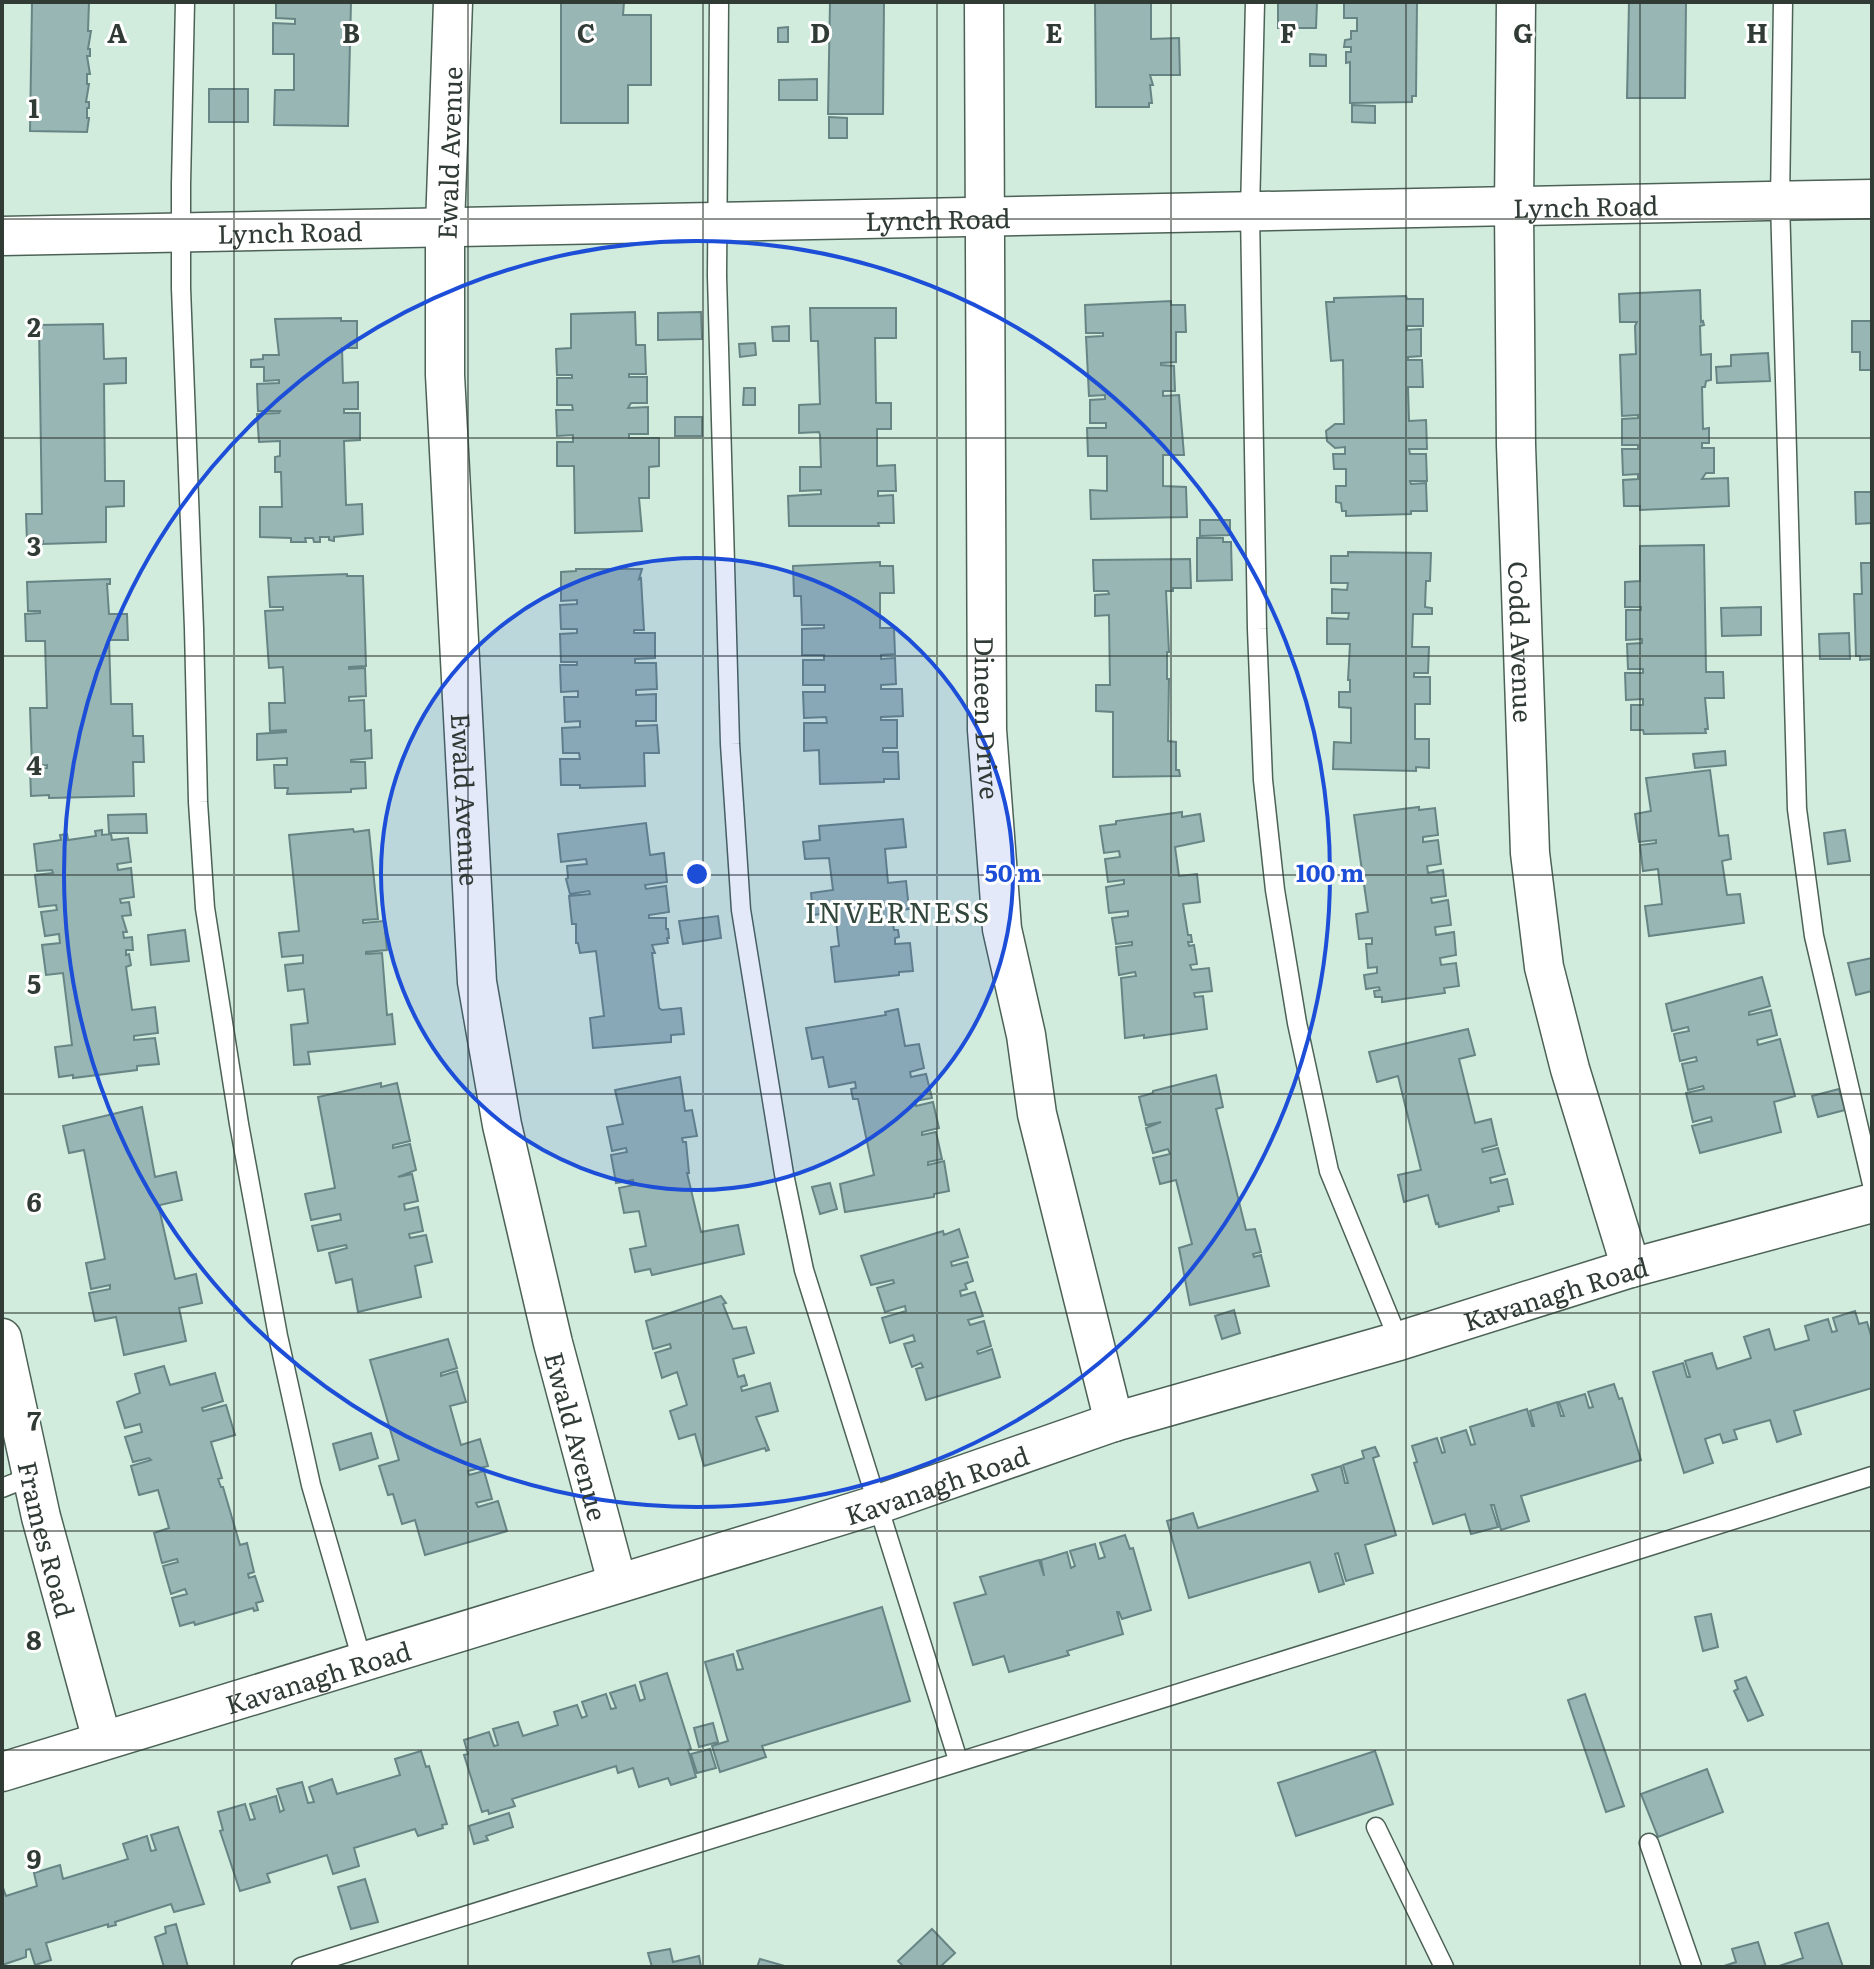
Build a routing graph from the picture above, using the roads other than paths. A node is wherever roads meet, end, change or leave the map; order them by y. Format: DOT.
graph roads {
  1 [pos="185,2"];
  2 [pos="453,2"];
  3 [pos="719,2"];
  4 [pos="984,2"];
  5 [pos="1255,2"];
  6 [pos="1516,2"];
  7 [pos="1783,2"];
  8 [pos="1872,199"];
  9 [pos="1780,201"];
  10 [pos="1514,207"];
  11 [pos="1250,212"];
  12 [pos="984,217"];
  13 [pos="716,222"];
  14 [pos="445,226"];
  15 [pos="181,232"];
  16 [pos="2,236"];
  17 [pos="1872,1184"];
  18 [pos="1872,1203"];
  19 [pos="1631,1268"];
  20 [pos="2,1338"];
  21 [pos="1399,1341"];
  22 [pos="1114,1422"];
  23 [pos="1872,1476"];
  24 [pos="17,1482"];
  25 [pos="876,1505"];
  26 [pos="617,1582"];
  27 [pos="362,1660"];
  28 [pos="102,1740"];
  29 [pos="958,1760"];
  30 [pos="2,1772"];
  31 [pos="1376,1827"];
  32 [pos="1649,1843"];
  33 [pos="301,1967"];
  34 [pos="1444,1967"];
  35 [pos="1692,1967"];
  1 -- 15 [label="lane"];
  2 -- 14 [label="street, Ewald Avenue"];
  3 -- 13 [label="lane"];
  4 -- 12 [label="street, Dineen Drive"];
  5 -- 11 [label="lane"];
  6 -- 10 [label="street, Codd Avenue"];
  7 -- 9 [label="lane"];
  8 -- 9 [label="street, Lynch Road"];
  9 -- 10 [label="street, Lynch Road"];
  9 -- 17 [label="lane"];
  10 -- 11 [label="street, Lynch Road"];
  10 -- 19 [label="street, Codd Avenue"];
  11 -- 12 [label="street, Lynch Road"];
  11 -- 21 [label="lane"];
  12 -- 13 [label="street, Lynch Road"];
  12 -- 22 [label="street, Dineen Drive"];
  13 -- 14 [label="street, Lynch Road"];
  13 -- 25 [label="lane"];
  14 -- 15 [label="street, Lynch Road"];
  14 -- 26 [label="street, Ewald Avenue"];
  15 -- 16 [label="street, Lynch Road"];
  15 -- 27 [label="lane"];
  18 -- 19 [label="street, Kavanagh Road"];
  19 -- 21 [label="street, Kavanagh Road"];
  20 -- 24 [label="street, Frames Road"];
  21 -- 22 [label="street, Kavanagh Road"];
  22 -- 25 [label="street, Kavanagh Road"];
  23 -- 29 [label="lane"];
  24 -- 28 [label="street, Frames Road"];
  25 -- 26 [label="street, Kavanagh Road"];
  25 -- 29 [label="lane"];
  26 -- 27 [label="street, Kavanagh Road"];
  27 -- 28 [label="street, Kavanagh Road"];
  28 -- 30 [label="street, Kavanagh Road"];
  29 -- 33 [label="lane"];
  31 -- 34 [label="lane"];
  32 -- 35 [label="lane"];
}
